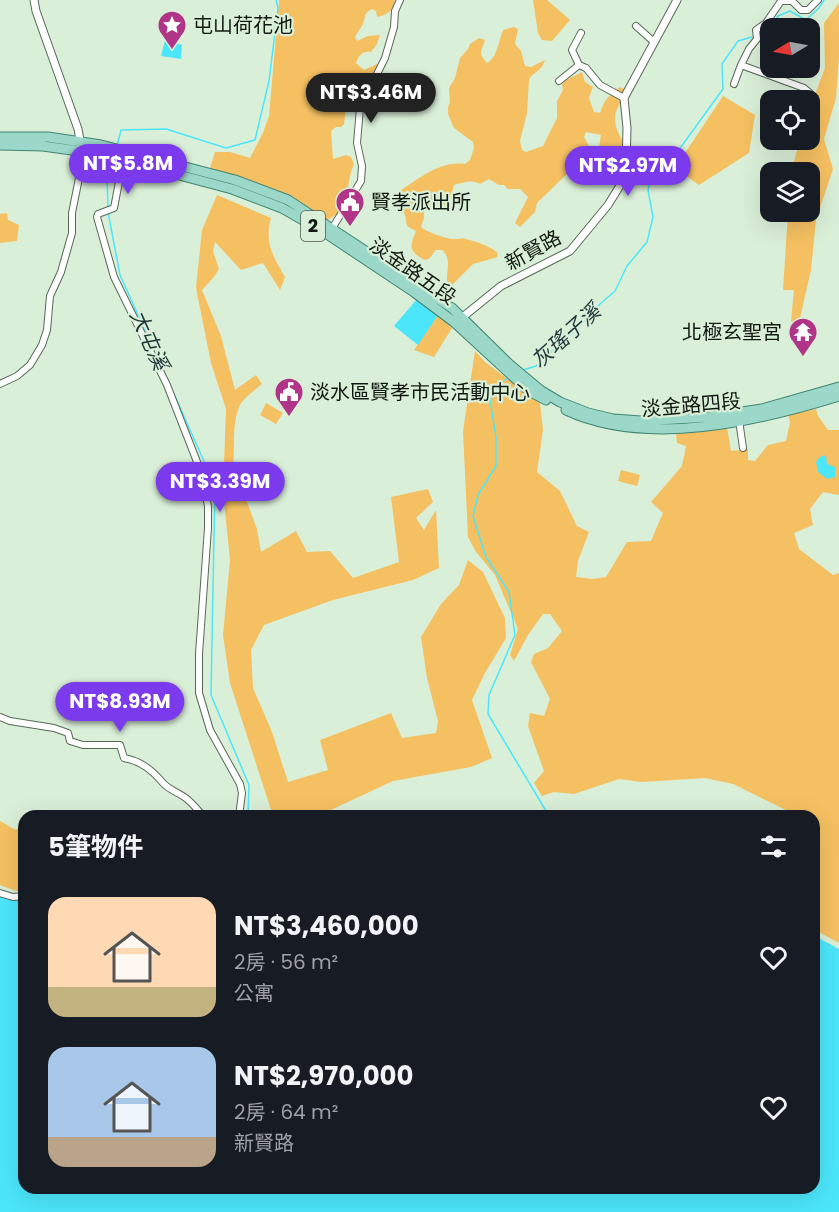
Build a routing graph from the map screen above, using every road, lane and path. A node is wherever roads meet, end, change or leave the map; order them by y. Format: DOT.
graph roads {
  1 [pos="34,0"];
  2 [pos="400,0"];
  3 [pos="818,0"];
  4 [pos="675,1"];
  5 [pos="636,26"];
  6 [pos="581,33"];
  7 [pos="654,42"];
  8 [pos="579,65"];
  9 [pos="741,65"];
  10 [pos="559,81"];
  11 [pos="734,84"];
  12 [pos="806,90"];
  13 [pos="624,98"];
  14 [pos="2,141"];
  15 [pos="80,146"];
  16 [pos="130,158"];
  17 [pos="330,231"];
  18 [pos="459,321"];
  19 [pos="506,366"];
  20 [pos="521,380"];
  21 [pos="0,384"];
  22 [pos="839,387"];
  23 [pos="839,396"];
  24 [pos="739,420"];
  25 [pos="742,448"];
  26 [pos="0,717"];
  27 [pos="197,810"];
  28 [pos="240,810"];
  29 [pos="0,893"];
  30 [pos="18,897"];
  1 -- 15 [label="street"];
  2 -- 17 [label="street"];
  3 -- 9 [label="street"];
  4 -- 7 [label="street"];
  5 -- 7 [label="street"];
  6 -- 8 [label="street"];
  7 -- 13 [label="street"];
  8 -- 10 [label="street"];
  8 -- 13 [label="street"];
  9 -- 11 [label="street"];
  9 -- 12 [label="street"];
  13 -- 18 [label="street, 新賢路"];
  14 -- 15 [label="main road, 2"];
  15 -- 16 [label="main road, 2"];
  15 -- 21 [label="street"];
  16 -- 17 [label="main road, 淡金路五段 / 2"];
  16 -- 28 [label="street"];
  17 -- 18 [label="main road, 淡金路五段 / 2"];
  18 -- 19 [label="main road, 2"];
  18 -- 19 [label="main road, 淡金路五段 / 2"];
  19 -- 20 [label="main road, 2"];
  20 -- 22 [label="main road, 淡金路四段 / 2"];
  20 -- 24 [label="main road, 淡金路四段 / 2"];
  23 -- 24 [label="main road, 淡金路四段 / 2"];
  24 -- 25 [label="street"];
  26 -- 27 [label="street"];
  29 -- 30 [label="street"];
}
